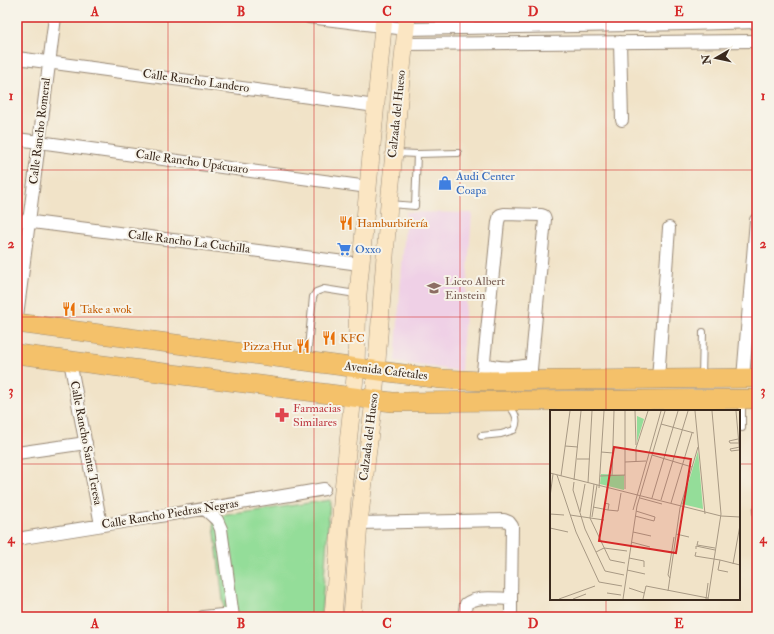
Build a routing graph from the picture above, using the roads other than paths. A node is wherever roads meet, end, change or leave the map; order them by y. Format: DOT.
graph roads {
  1 [pos="55,17"];
  2 [pos="309,17"];
  3 [pos="619,21"];
  4 [pos="638,21"];
  5 [pos="688,21"];
  6 [pos="384,22"];
  7 [pos="497,22"];
  8 [pos="757,22"];
  9 [pos="465,28"];
  10 [pos="406,30"];
  11 [pos="757,41"];
  12 [pos="620,42"];
  13 [pos="464,43"];
  14 [pos="17,58"];
  15 [pos="49,62"];
  16 [pos="376,106"];
  17 [pos="622,120"];
  18 [pos="17,138"];
  19 [pos="38,141"];
  20 [pos="394,153"];
  21 [pos="458,153"];
  22 [pos="417,154"];
  23 [pos="368,187"];
  24 [pos="389,204"];
  25 [pos="756,220"];
  26 [pos="23,221"];
  27 [pos="669,228"];
  28 [pos="360,264"];
  29 [pos="358,294"];
  30 [pos="17,316"];
  31 [pos="17,323"];
  32 [pos="703,332"];
  33 [pos="17,354"];
  34 [pos="70,360"];
  35 [pos="306,361"];
  36 [pos="356,368"];
  37 [pos="377,370"];
  38 [pos="483,372"];
  39 [pos="530,372"];
  40 [pos="750,378"];
  41 [pos="658,379"];
  42 [pos="702,379"];
  43 [pos="353,397"];
  44 [pos="749,399"];
  45 [pos="374,400"];
  46 [pos="499,400"];
  47 [pos="742,428"];
  48 [pos="481,436"];
  49 [pos="86,442"];
  50 [pos="17,453"];
  51 [pos="324,489"];
  52 [pos="757,508"];
  53 [pos="206,510"];
  54 [pos="757,518"];
  55 [pos="359,523"];
  56 [pos="101,525"];
  57 [pos="17,539"];
  58 [pos="511,599"];
  59 [pos="232,615"];
  60 [pos="203,617"];
  61 [pos="333,617"];
  62 [pos="352,617"];
  63 [pos="464,617"];
  64 [pos="511,617"];
  1 -- 15 [label="street, Calle Rancho Romeral"];
  2 -- 6 [label="street"];
  3 -- 4 [label="street"];
  3 -- 7 [label="street"];
  4 -- 5 [label="street"];
  5 -- 8 [label="street"];
  6 -- 10 [label="street"];
  6 -- 16 [label="main road, Calzada del Hueso"];
  7 -- 9 [label="street"];
  9 -- 10 [label="street"];
  9 -- 13 [label="street"];
  10 -- 13 [label="street"];
  10 -- 20 [label="main road, Calzada del Hueso"];
  11 -- 12 [label="street"];
  12 -- 13 [label="street"];
  12 -- 17 [label="street"];
  14 -- 15 [label="street, Calle Rancho Landero"];
  15 -- 16 [label="street, Calle Rancho Landero"];
  15 -- 19 [label="street, Calle Rancho Romeral"];
  16 -- 23 [label="main road, Calzada del Hueso"];
  18 -- 19 [label="street, Calle Rancho Upácuaro"];
  19 -- 23 [label="street, Calle Rancho Upácuaro"];
  19 -- 26 [label="street, Calle Rancho Romeral"];
  20 -- 22 [label="lane"];
  20 -- 24 [label="main road, Calzada del Hueso"];
  21 -- 22 [label="lane"];
  22 -- 24 [label="lane"];
  23 -- 28 [label="main road, Calzada del Hueso"];
  24 -- 37 [label="main road, Calzada del Hueso"];
  25 -- 40 [label="street"];
  26 -- 28 [label="street, Calle Rancho La Cuchilla"];
  26 -- 30 [label="street, Calle Rancho Romeral"];
  27 -- 41 [label="street"];
  28 -- 29 [label="main road, Calzada del Hueso"];
  29 -- 35 [label="lane"];
  29 -- 36 [label="main road, Calzada del Hueso"];
  31 -- 35 [label="main road, Avenida Cafetales"];
  32 -- 42 [label="lane"];
  33 -- 34 [label="main road, Avenida Cafetales"];
  34 -- 43 [label="main road, Avenida Cafetales"];
  34 -- 49 [label="street, Calle Rancho Santa Teresa"];
  35 -- 36 [label="main road, Avenida Cafetales"];
  36 -- 37 [label="main road, Avenida Cafetales"];
  36 -- 43 [label="main road, Calzada del Hueso"];
  37 -- 38 [label="main road, Avenida Cafetales"];
  37 -- 45 [label="main road, Calzada del Hueso"];
  38 -- 39 [label="main road, Avenida Cafetales"];
  38 -- 39 [label="street"];
  39 -- 41 [label="main road, Avenida Cafetales"];
  40 -- 42 [label="main road, Avenida Cafetales"];
  41 -- 42 [label="main road, Avenida Cafetales"];
  43 -- 45 [label="main road, Avenida Cafetales"];
  43 -- 61 [label="main road, Calzada del Hueso"];
  44 -- 46 [label="main road, Avenida Cafetales"];
  44 -- 47 [label="lane"];
  45 -- 46 [label="main road, Avenida Cafetales"];
  45 -- 55 [label="main road, Calzada del Hueso"];
  46 -- 48 [label="lane"];
  49 -- 50 [label="street"];
  49 -- 56 [label="street, Calle Rancho Santa Teresa"];
  51 -- 53 [label="street, Calle Rancho Piedras Negras"];
  52 -- 54 [label="lane"];
  53 -- 56 [label="street, Calle Rancho Piedras Negras"];
  53 -- 59 [label="street"];
  55 -- 58 [label="street"];
  55 -- 62 [label="main road, Calzada del Hueso"];
  56 -- 57 [label="street, Calle Rancho Piedras Negras"];
  58 -- 63 [label="street"];
  58 -- 64 [label="street"];
  59 -- 60 [label="street"];
}
